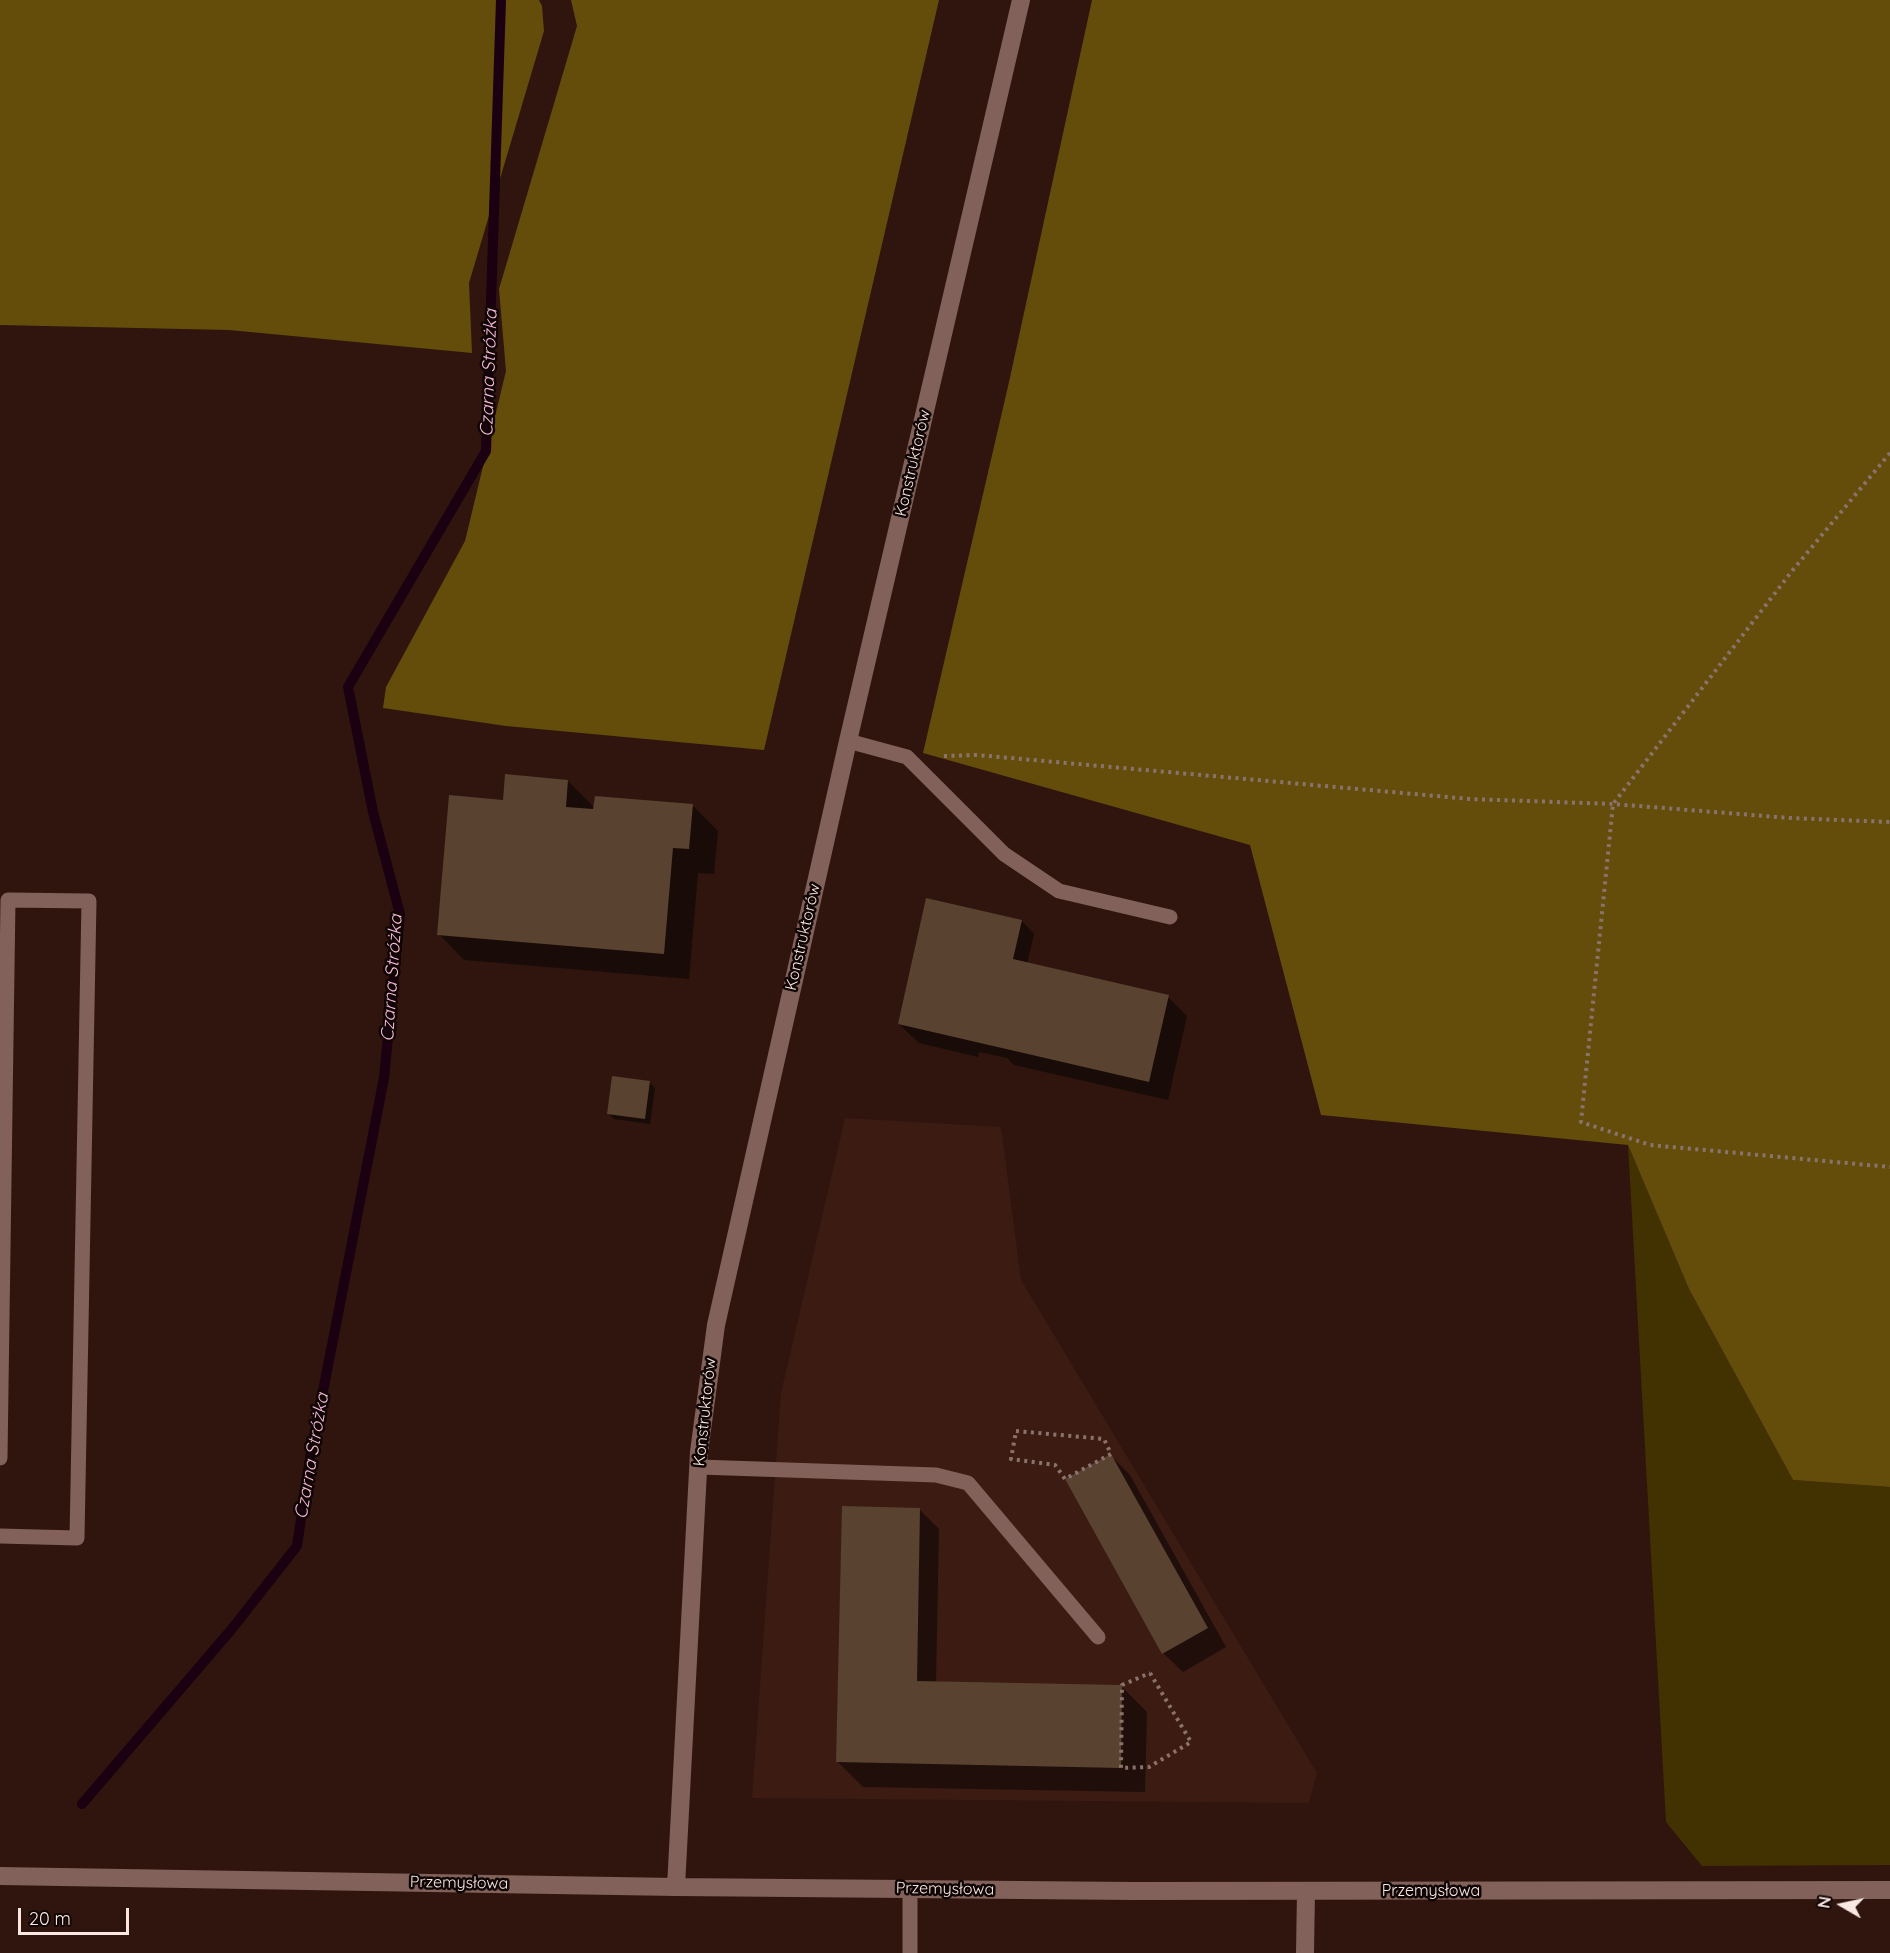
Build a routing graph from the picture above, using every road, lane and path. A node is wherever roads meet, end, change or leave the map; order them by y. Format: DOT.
graph roads {
  1 [pos="1021,0"];
  2 [pos="1890,453"];
  3 [pos="848,741"];
  4 [pos="907,757"];
  5 [pos="1613,804"];
  6 [pos="1890,822"];
  7 [pos="1170,917"];
  8 [pos="1890,1167"];
  9 [pos="0,1458"];
  10 [pos="699,1467"];
  11 [pos="1065,1479"];
  12 [pos="0,1536"];
  13 [pos="1098,1637"];
  14 [pos="1120,1768"];
  15 [pos="0,1876"];
  16 [pos="676,1887"];
  17 [pos="910,1889"];
  18 [pos="1890,1890"];
  19 [pos="1306,1891"];
  20 [pos="910,1953"];
  21 [pos="1305,1953"];
  1 -- 3 [label="street, Konstruktorów"];
  2 -- 5 [label="path"];
  3 -- 4 [label="lane"];
  3 -- 10 [label="street, Konstruktorów"];
  4 -- 5 [label="path"];
  4 -- 7 [label="lane"];
  5 -- 6 [label="path"];
  5 -- 8 [label="path"];
  9 -- 12 [label="lane"];
  10 -- 13 [label="lane"];
  10 -- 16 [label="street, Konstruktorów"];
  11 -- 11 [label="path"];
  14 -- 14 [label="path"];
  15 -- 16 [label="street, Przemysłowa"];
  16 -- 17 [label="street, Przemysłowa"];
  17 -- 19 [label="street, Przemysłowa"];
  17 -- 20 [label="lane"];
  18 -- 19 [label="street, Przemysłowa"];
  19 -- 21 [label="street"];
}
